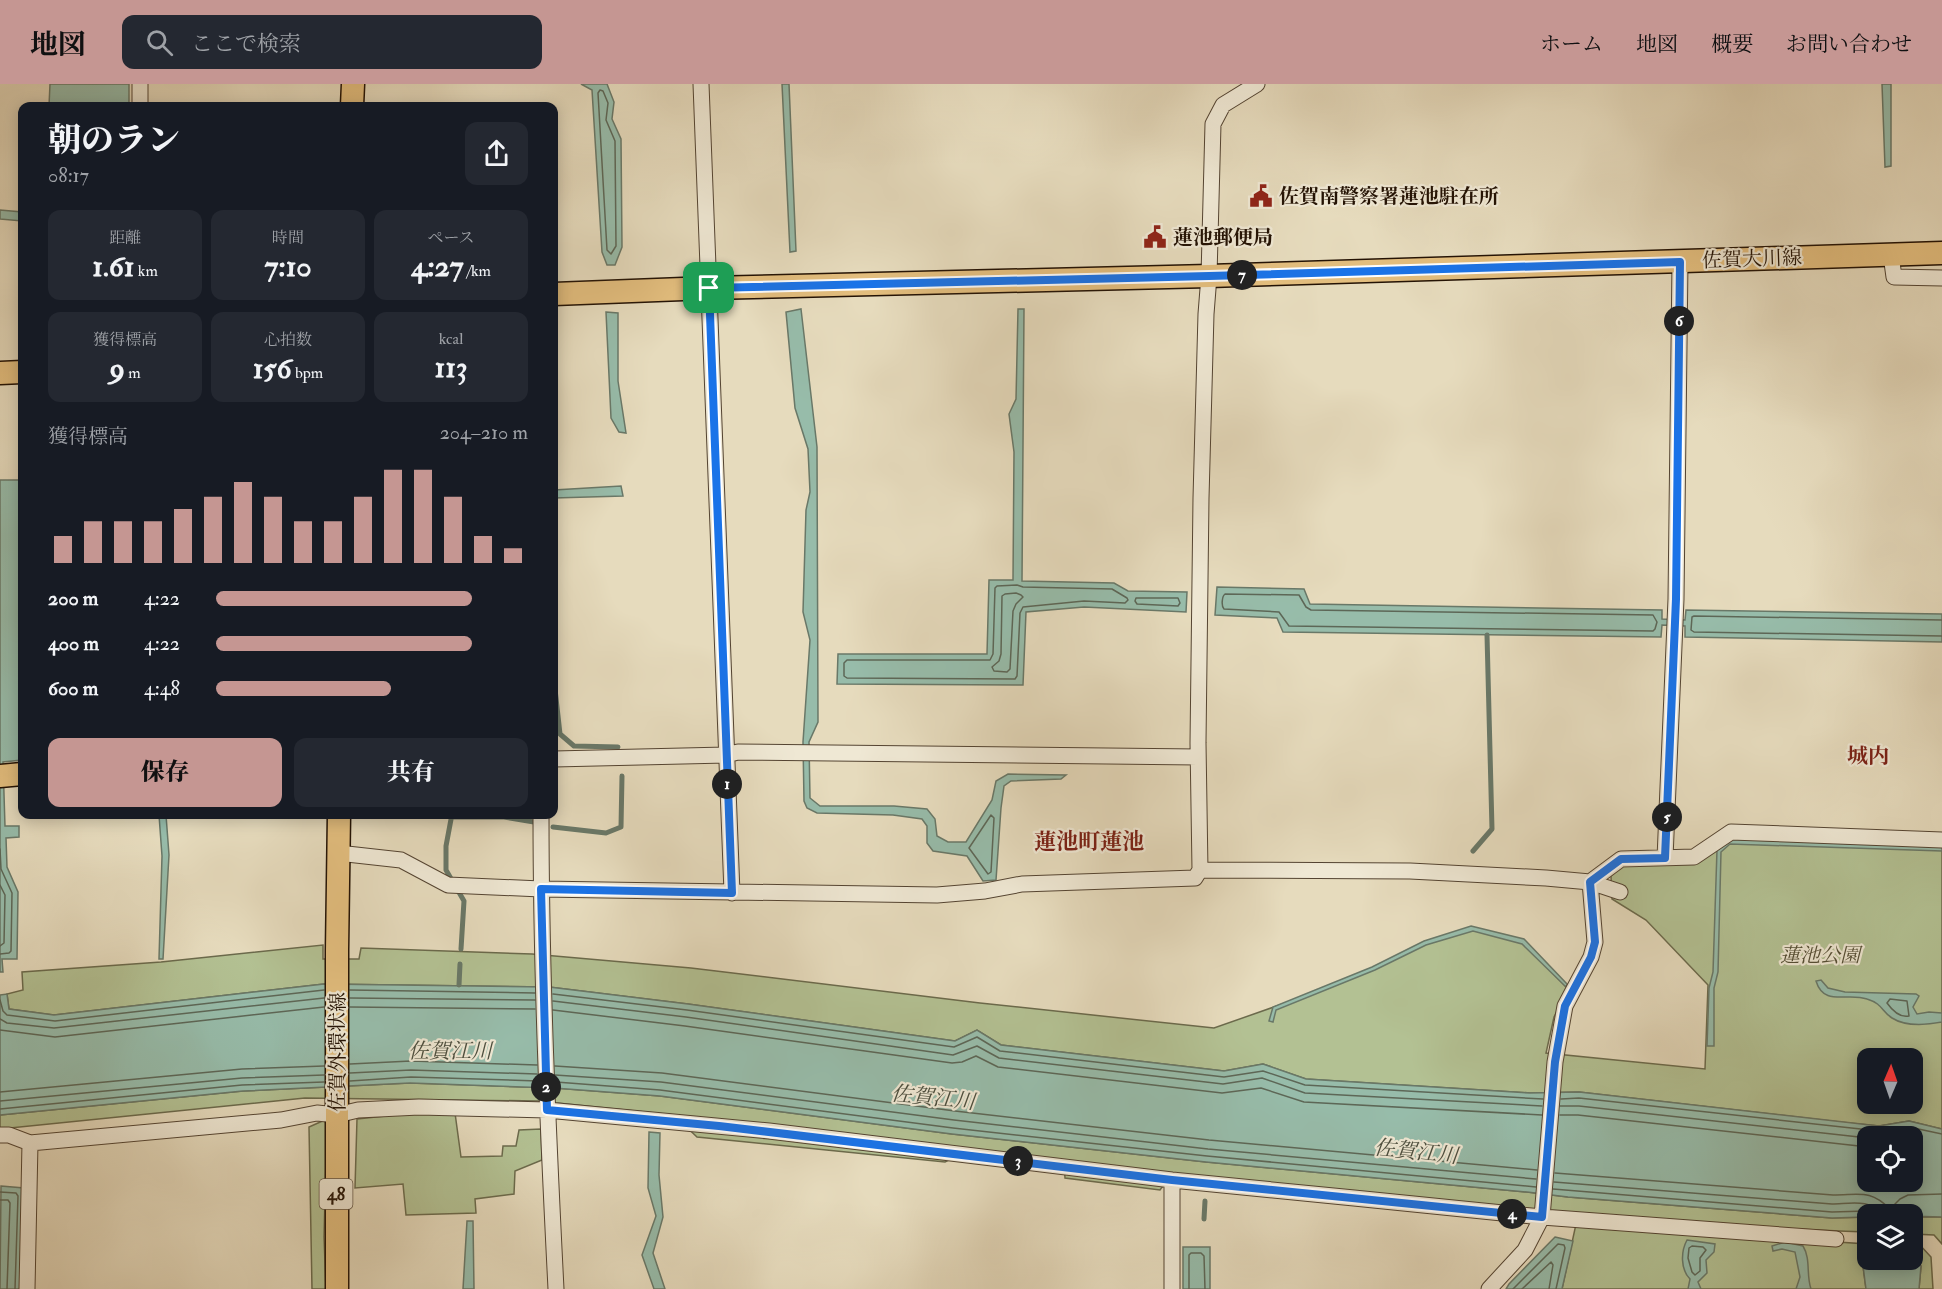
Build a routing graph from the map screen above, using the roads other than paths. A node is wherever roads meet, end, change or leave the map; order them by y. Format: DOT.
graph roads {
  1 [pos="140,84"];
  2 [pos="353,84"];
  3 [pos="701,84"];
  4 [pos="1257,84"];
  5 [pos="140,102"];
  6 [pos="352,102"];
  7 [pos="1942,254"];
  8 [pos="1891,255"];
  9 [pos="1680,262"];
  10 [pos="1209,276"];
  11 [pos="1942,278"];
  12 [pos="709,288"];
  13 [pos="558,294"];
  14 [pos="18,372"];
  15 [pos="0,373"];
  16 [pos="726,755"];
  17 [pos="1198,757"];
  18 [pos="558,759"];
  19 [pos="339,819"];
  20 [pos="541,819"];
  21 [pos="1942,840"];
  22 [pos="338,853"];
  23 [pos="1665,858"];
  24 [pos="1200,870"];
  25 [pos="1590,882"];
  26 [pos="541,889"];
  27 [pos="1620,892"];
  28 [pos="732,893"];
  29 [pos="547,1106"];
  30 [pos="337,1107"];
  31 [pos="0,1135"];
  32 [pos="30,1143"];
  33 [pos="1172,1180"];
  34 [pos="1542,1213"];
  35 [pos="1836,1239"];
  36 [pos="27,1289"];
  37 [pos="337,1289"];
  38 [pos="556,1289"];
  39 [pos="1172,1289"];
  40 [pos="1489,1289"];
  1 -- 5 [label="street"];
  2 -- 6 [label="main road"];
  3 -- 12 [label="street"];
  4 -- 10 [label="street"];
  7 -- 8 [label="main road, 佐賀大川線"];
  8 -- 9 [label="main road, 佐賀大川線"];
  8 -- 11 [label="street"];
  9 -- 10 [label="main road, 佐賀大川線"];
  9 -- 23 [label="street"];
  10 -- 12 [label="main road, 佐賀大川線"];
  10 -- 17 [label="street"];
  12 -- 13 [label="main road, 佐賀大川線"];
  12 -- 16 [label="street"];
  14 -- 15 [label="main road"];
  16 -- 17 [label="street"];
  16 -- 18 [label="street"];
  16 -- 28 [label="street"];
  17 -- 24 [label="street"];
  19 -- 22 [label="main road, 佐賀外環状線 / 48"];
  20 -- 26 [label="street"];
  21 -- 23 [label="street"];
  22 -- 26 [label="street"];
  22 -- 30 [label="main road, 佐賀外環状線 / 48"];
  23 -- 25 [label="street"];
  24 -- 25 [label="street"];
  24 -- 28 [label="street"];
  25 -- 27 [label="street"];
  25 -- 34 [label="street"];
  26 -- 28 [label="street"];
  26 -- 29 [label="street"];
  29 -- 30 [label="street"];
  29 -- 33 [label="street"];
  29 -- 38 [label="street"];
  30 -- 32 [label="street"];
  30 -- 37 [label="main road, 佐賀外環状線 / 48"];
  31 -- 32 [label="street"];
  32 -- 36 [label="street"];
  33 -- 34 [label="street"];
  33 -- 39 [label="street"];
  34 -- 35 [label="street"];
  34 -- 40 [label="street"];
}
